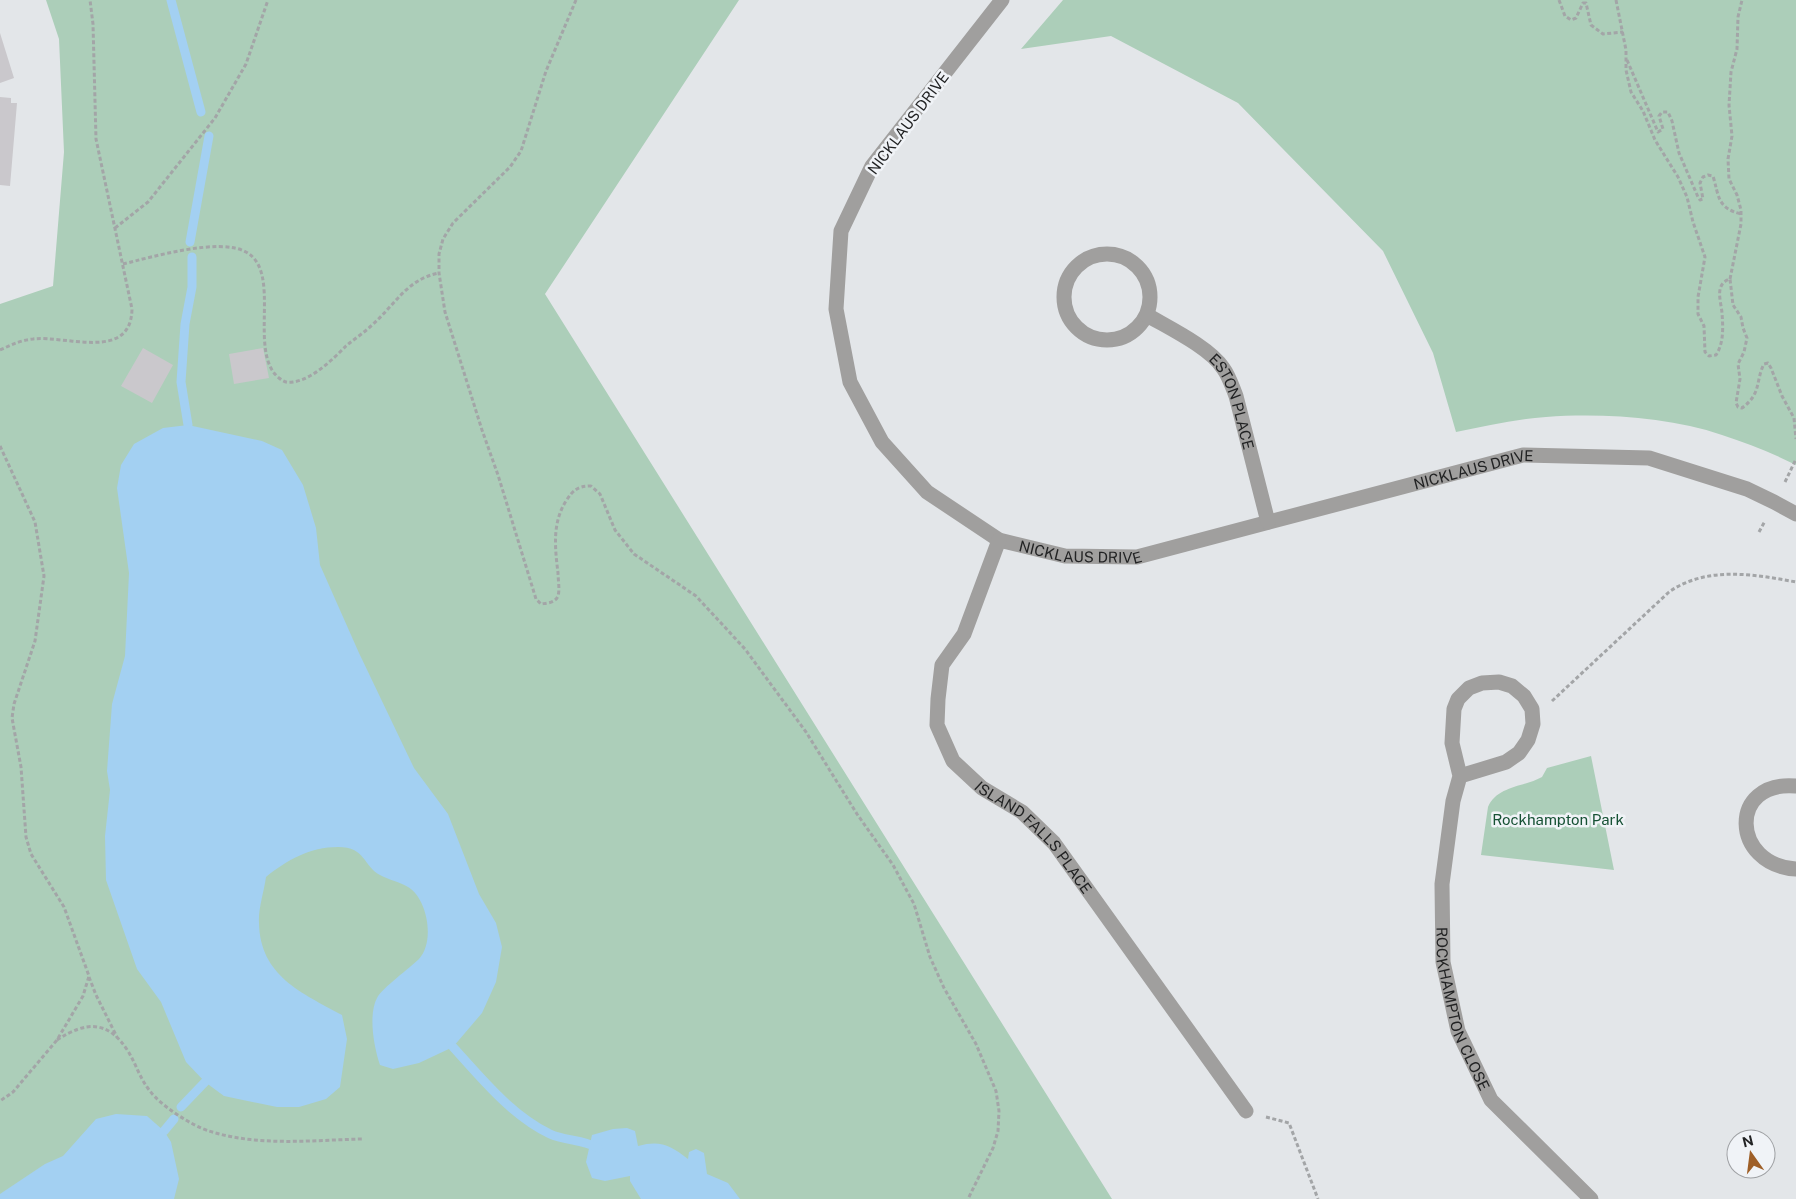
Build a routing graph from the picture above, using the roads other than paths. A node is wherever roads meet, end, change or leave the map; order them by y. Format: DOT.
graph roads {
  1 [pos="1002,0"];
  2 [pos="1147,315"];
  3 [pos="1796,514"];
  4 [pos="1268,522"];
  5 [pos="999,540"];
  6 [pos="1460,776"];
  7 [pos="1796,786"];
  8 [pos="1796,869"];
  9 [pos="1246,1111"];
  10 [pos="1591,1199"];
  1 -- 5 [label="street, NICKLAUS DRIVE"];
  2 -- 2 [label="street"];
  2 -- 4 [label="street, ESTON PLACE"];
  3 -- 4 [label="street, NICKLAUS DRIVE"];
  4 -- 5 [label="street, NICKLAUS DRIVE"];
  5 -- 9 [label="street, ISLAND FALLS PLACE"];
  6 -- 6 [label="street, ROCKHAMPTON CLOSE"];
  6 -- 10 [label="street, ROCKHAMPTON CLOSE"];
  7 -- 8 [label="street"];
}
